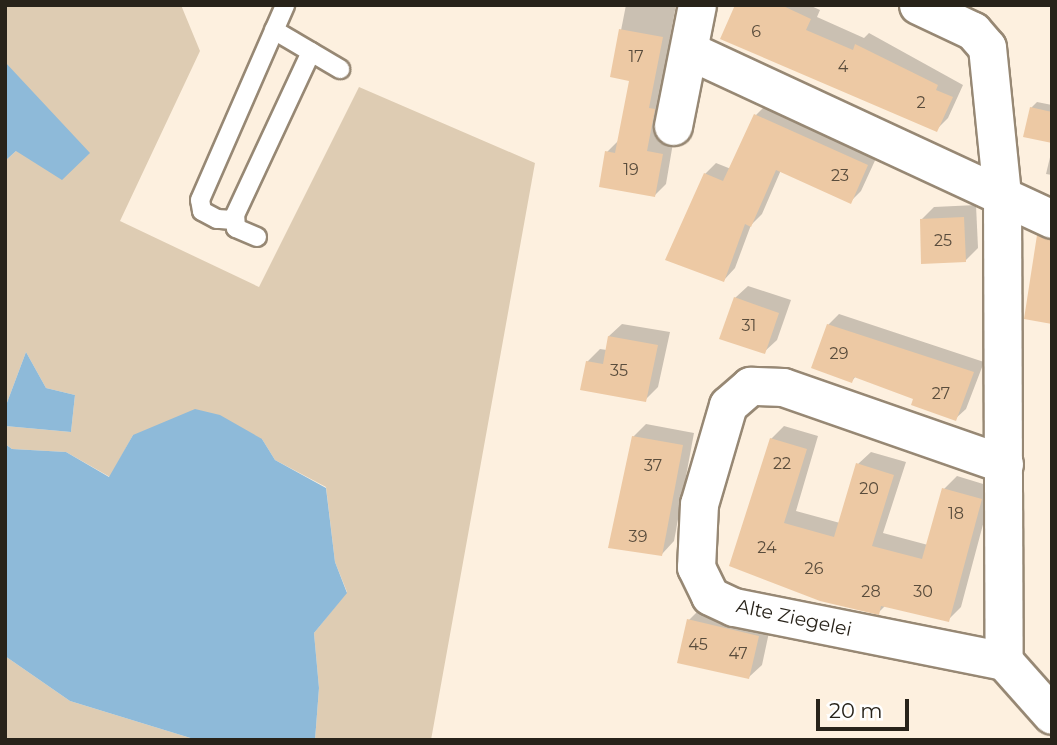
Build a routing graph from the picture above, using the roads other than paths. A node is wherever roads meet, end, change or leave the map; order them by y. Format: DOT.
graph roads {
  1 [pos="285,5"];
  2 [pos="697,5"];
  3 [pos="918,5"];
  4 [pos="274,30"];
  5 [pos="690,51"];
  6 [pos="311,52"];
  7 [pos="340,69"];
  8 [pos="673,126"];
  9 [pos="1002,195"];
  10 [pos="1052,219"];
  11 [pos="233,220"];
  12 [pos="257,237"];
  13 [pos="1004,464"];
  14 [pos="1004,661"];
  15 [pos="1052,715"];
  1 -- 4 [label="lane"];
  2 -- 5 [label="street"];
  3 -- 9 [label="street"];
  4 -- 6 [label="lane"];
  4 -- 11 [label="lane"];
  5 -- 8 [label="street"];
  5 -- 9 [label="street"];
  6 -- 7 [label="lane"];
  6 -- 11 [label="lane"];
  9 -- 10 [label="street"];
  9 -- 13 [label="street"];
  11 -- 12 [label="lane"];
  13 -- 14 [label="street"];
  13 -- 14 [label="street, Alte Ziegelei"];
  14 -- 15 [label="street"];
}
